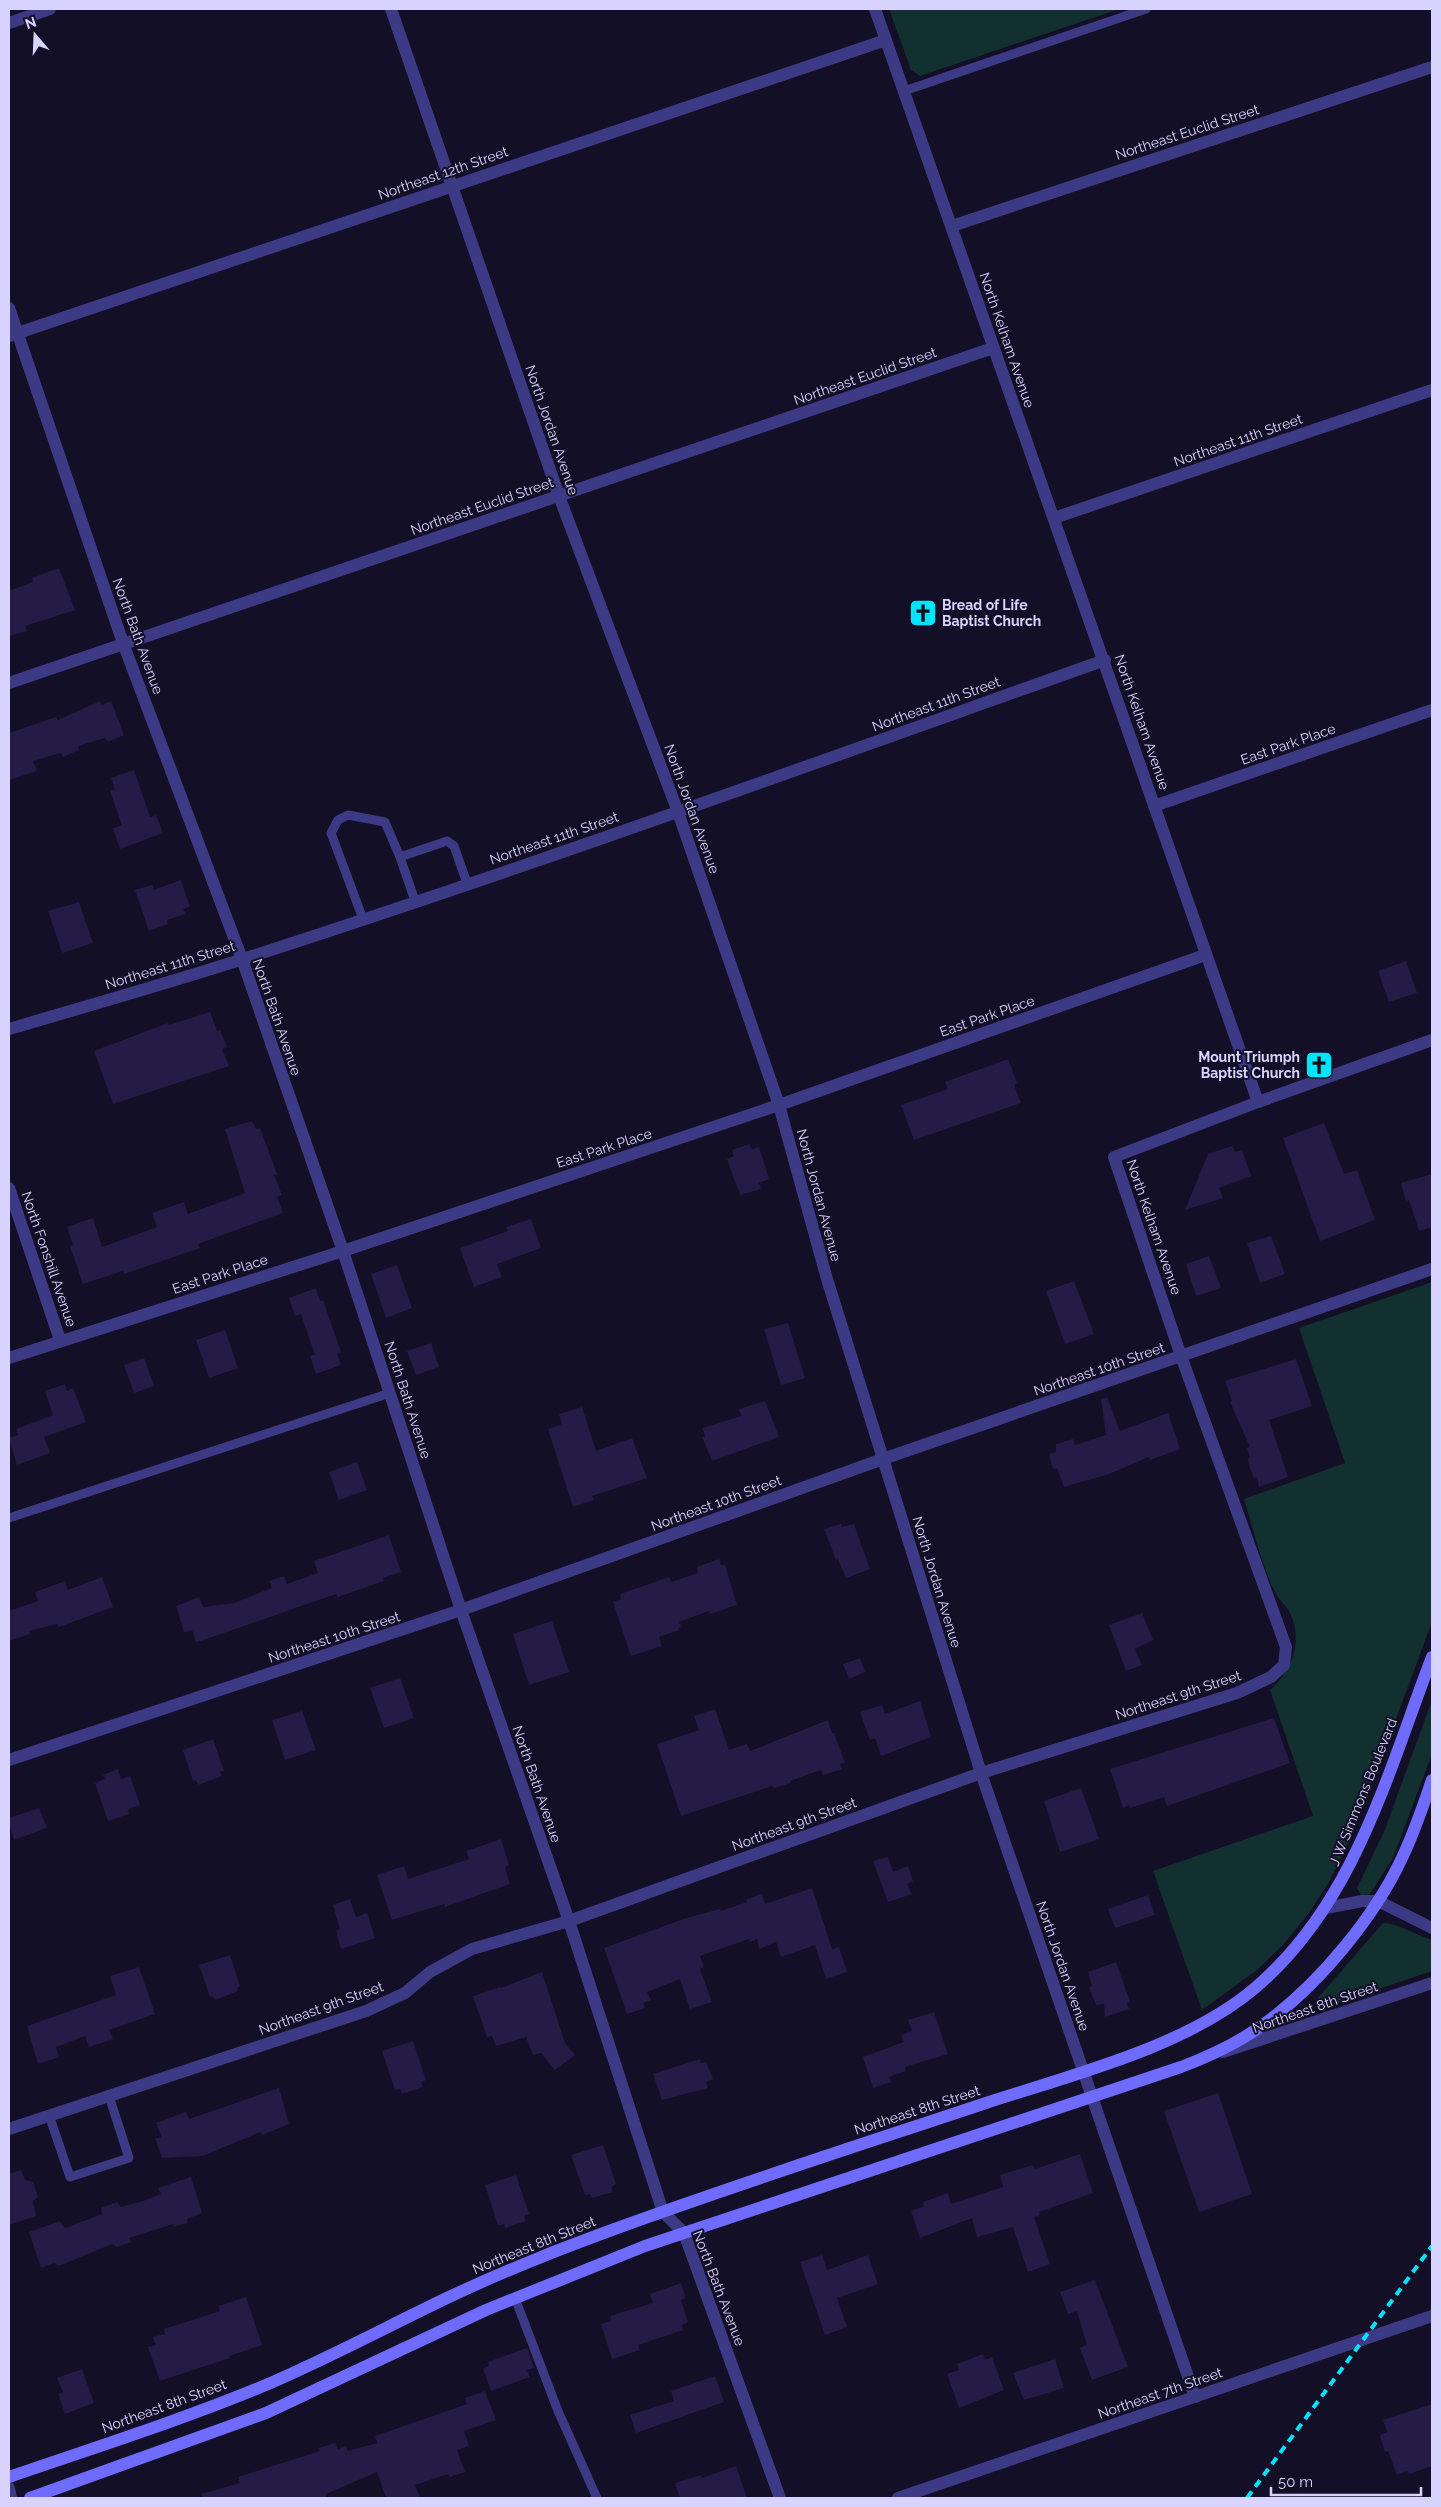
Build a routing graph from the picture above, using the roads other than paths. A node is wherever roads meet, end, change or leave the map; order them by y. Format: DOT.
graph roads {
  1 [pos="50,9"];
  2 [pos="391,9"];
  3 [pos="875,9"];
  4 [pos="1146,9"];
  5 [pos="9,23"];
  6 [pos="886,40"];
  7 [pos="1432,67"];
  8 [pos="904,91"];
  9 [pos="452,186"];
  10 [pos="952,226"];
  11 [pos="9,308"];
  12 [pos="13,334"];
  13 [pos="993,348"];
  14 [pos="1432,390"];
  15 [pos="559,496"];
  16 [pos="1054,518"];
  17 [pos="123,644"];
  18 [pos="1105,660"];
  19 [pos="9,683"];
  20 [pos="1432,710"];
  21 [pos="1154,806"];
  22 [pos="678,812"];
  23 [pos="400,857"];
  24 [pos="466,883"];
  25 [pos="415,901"];
  26 [pos="363,919"];
  27 [pos="1205,955"];
  28 [pos="242,959"];
  29 [pos="9,1029"];
  30 [pos="1432,1040"];
  31 [pos="1258,1102"];
  32 [pos="779,1105"];
  33 [pos="9,1188"];
  34 [pos="343,1251"];
  35 [pos="1432,1269"];
  36 [pos="60,1340"];
  37 [pos="1181,1356"];
  38 [pos="9,1358"];
  39 [pos="390,1393"];
  40 [pos="883,1460"];
  41 [pos="9,1518"];
  42 [pos="461,1610"];
  43 [pos="1432,1657"];
  44 [pos="9,1760"];
  45 [pos="981,1773"];
  46 [pos="1432,1780"];
  47 [pos="1378,1901"];
  48 [pos="1326,1908"];
  49 [pos="568,1921"];
  50 [pos="1432,1928"];
  51 [pos="1432,1983"];
  52 [pos="1206,2058"];
  53 [pos="1083,2071"];
  54 [pos="109,2096"];
  55 [pos="1092,2096"];
  56 [pos="49,2115"];
  57 [pos="9,2128"];
  58 [pos="663,2212"];
  59 [pos="684,2233"];
  60 [pos="515,2298"];
  61 [pos="1432,2316"];
  62 [pos="1195,2397"];
  63 [pos="9,2477"];
  64 [pos="9,2488"];
  65 [pos="11,2498"];
  66 [pos="30,2498"];
  67 [pos="597,2498"];
  68 [pos="780,2498"];
  69 [pos="898,2498"];
  1 -- 5 [label="street"];
  2 -- 9 [label="street, North Jordan Avenue"];
  3 -- 6 [label="street, North Kelham Avenue"];
  4 -- 8 [label="lane"];
  6 -- 8 [label="street, North Kelham Avenue"];
  6 -- 9 [label="street, Northeast 12th Street"];
  7 -- 10 [label="street, Northeast Euclid Street"];
  8 -- 10 [label="street, North Kelham Avenue"];
  9 -- 12 [label="street, Northeast 12th Street"];
  9 -- 15 [label="street, North Jordan Avenue"];
  10 -- 13 [label="street, North Kelham Avenue"];
  11 -- 12 [label="street, North Bath Avenue"];
  12 -- 17 [label="street, North Bath Avenue"];
  13 -- 15 [label="street, Northeast Euclid Street"];
  13 -- 16 [label="street, North Kelham Avenue"];
  14 -- 16 [label="street, Northeast 11th Street"];
  15 -- 17 [label="street, Northeast Euclid Street"];
  15 -- 22 [label="street, North Jordan Avenue"];
  16 -- 18 [label="street, North Kelham Avenue"];
  17 -- 19 [label="street, Northeast Euclid Street"];
  17 -- 28 [label="street, North Bath Avenue"];
  18 -- 21 [label="street, North Kelham Avenue"];
  18 -- 22 [label="street, Northeast 11th Street"];
  20 -- 21 [label="street, East Park Place"];
  21 -- 27 [label="street, North Kelham Avenue"];
  22 -- 24 [label="street, Northeast 11th Street"];
  22 -- 32 [label="street, North Jordan Avenue"];
  23 -- 24 [label="lane"];
  23 -- 25 [label="lane"];
  23 -- 26 [label="lane"];
  24 -- 25 [label="street, Northeast 11th Street"];
  25 -- 26 [label="street, Northeast 11th Street"];
  26 -- 28 [label="street, Northeast 11th Street"];
  27 -- 31 [label="street, North Kelham Avenue"];
  27 -- 32 [label="street, East Park Place"];
  28 -- 29 [label="street, Northeast 11th Street"];
  28 -- 34 [label="street, North Bath Avenue"];
  30 -- 31 [label="street"];
  31 -- 37 [label="street, North Kelham Avenue"];
  32 -- 34 [label="street, East Park Place"];
  32 -- 40 [label="street, North Jordan Avenue"];
  33 -- 36 [label="street, North Fonshill Avenue"];
  34 -- 36 [label="street, East Park Place"];
  34 -- 39 [label="street, North Bath Avenue"];
  35 -- 37 [label="street, Northeast 10th Street"];
  36 -- 38 [label="street, East Park Place"];
  37 -- 40 [label="street, Northeast 10th Street"];
  37 -- 45 [label="street, Northeast 9th Street"];
  39 -- 41 [label="lane"];
  39 -- 42 [label="street, North Bath Avenue"];
  40 -- 42 [label="street, Northeast 10th Street"];
  40 -- 45 [label="street, North Jordan Avenue"];
  42 -- 44 [label="street, Northeast 10th Street"];
  42 -- 49 [label="street, North Bath Avenue"];
  43 -- 48 [label="main road, J W Simmons Boulevard"];
  45 -- 49 [label="street, Northeast 9th Street"];
  45 -- 53 [label="street, North Jordan Avenue"];
  46 -- 47 [label="main road"];
  47 -- 48 [label="street"];
  47 -- 50 [label="street"];
  47 -- 52 [label="main road"];
  48 -- 53 [label="main road, J W Simmons Boulevard"];
  49 -- 54 [label="street, Northeast 9th Street"];
  49 -- 58 [label="street, North Bath Avenue"];
  51 -- 52 [label="street, Northeast 8th Street"];
  52 -- 55 [label="main road"];
  53 -- 55 [label="street, North Jordan Avenue"];
  53 -- 58 [label="main road, Northeast 8th Street"];
  54 -- 56 [label="street, Northeast 9th Street"];
  54 -- 56 [label="lane"];
  55 -- 59 [label="main road"];
  55 -- 62 [label="street, North Jordan Avenue"];
  56 -- 57 [label="street, Northeast 9th Street"];
  58 -- 59 [label="street, North Bath Avenue"];
  58 -- 63 [label="main road, Northeast 8th Street"];
  59 -- 60 [label="main road"];
  59 -- 68 [label="street, North Bath Avenue"];
  60 -- 66 [label="main road"];
  60 -- 67 [label="lane"];
  61 -- 62 [label="street, Northeast 7th Street"];
  62 -- 69 [label="street, Northeast 7th Street"];
  64 -- 65 [label="street"];
}
